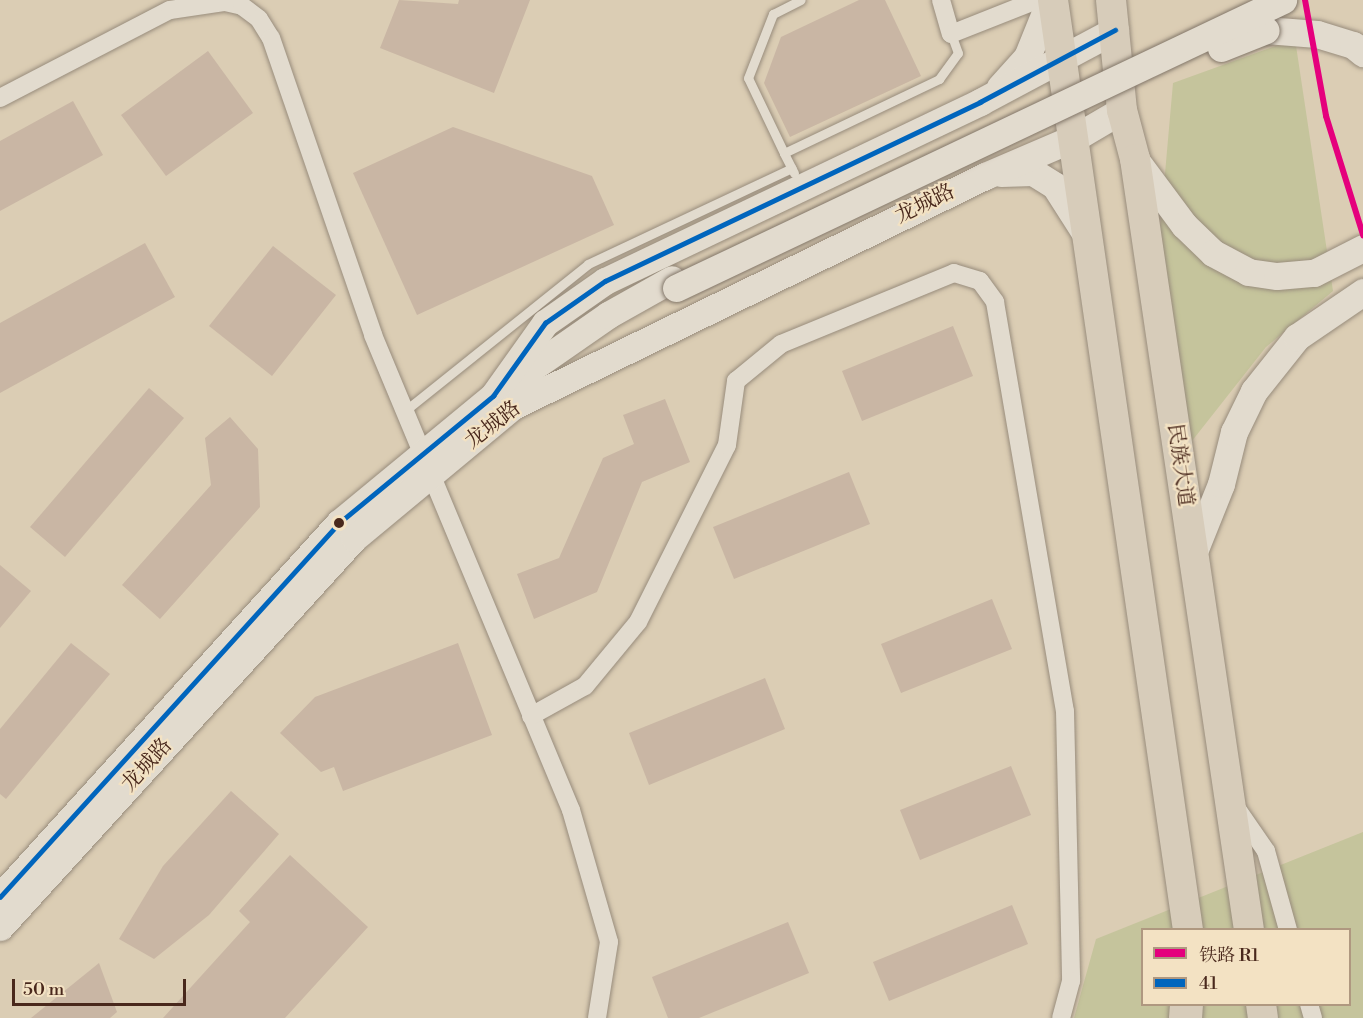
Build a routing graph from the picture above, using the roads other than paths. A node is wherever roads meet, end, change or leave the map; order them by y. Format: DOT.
graph roads {
  1 [pos="801,0"];
  2 [pos="941,0"];
  3 [pos="1037,0"];
  4 [pos="1052,0"];
  5 [pos="1111,0"];
  6 [pos="1262,0"];
  7 [pos="1283,0"];
  8 [pos="244,3"];
  9 [pos="1115,30"];
  10 [pos="951,34"];
  11 [pos="1363,53"];
  12 [pos="1063,61"];
  13 [pos="0,98"];
  14 [pos="980,102"];
  15 [pos="1122,110"];
  16 [pos="999,136"];
  17 [pos="1076,136"];
  18 [pos="784,153"];
  19 [pos="1135,159"];
  20 [pos="985,176"];
  21 [pos="797,178"];
  22 [pos="1088,238"];
  23 [pos="1363,248"];
  24 [pos="674,283"];
  25 [pos="1363,292"];
  26 [pos="503,401"];
  27 [pos="406,410"];
  28 [pos="429,463"];
  29 [pos="1193,554"];
  30 [pos="531,716"];
  31 [pos="1230,800"];
  32 [pos="0,897"];
  33 [pos="0,927"];
  34 [pos="1188,928"];
  35 [pos="1250,928"];
  36 [pos="1287,928"];
  37 [pos="597,1018"];
  38 [pos="1061,1018"];
  1 -- 18 [label="lane"];
  2 -- 10 [label="street"];
  3 -- 10 [label="street"];
  4 -- 12 [label="main road"];
  4 -- 14 [label="street"];
  5 -- 9 [label="main road, 民族大道"];
  6 -- 24 [label="street"];
  7 -- 16 [label="street, bridge"];
  8 -- 13 [label="street"];
  8 -- 27 [label="street"];
  9 -- 12 [label="street, 龙城路"];
  9 -- 15 [label="main road, 民族大道"];
  10 -- 18 [label="lane"];
  11 -- 16 [label="street, bridge"];
  12 -- 14 [label="street, 龙城路"];
  12 -- 17 [label="main road"];
  14 -- 21 [label="street, 龙城路"];
  15 -- 17 [label="street, 龙城路"];
  15 -- 19 [label="main road, 民族大道"];
  16 -- 24 [label="street, bridge"];
  17 -- 20 [label="street, 龙城路"];
  17 -- 22 [label="main road"];
  18 -- 21 [label="lane"];
  19 -- 23 [label="street"];
  19 -- 29 [label="main road, 民族大道"];
  20 -- 22 [label="street"];
  20 -- 26 [label="street, 龙城路"];
  21 -- 26 [label="street, 龙城路"];
  21 -- 27 [label="lane"];
  22 -- 34 [label="main road"];
  24 -- 26 [label="street"];
  25 -- 29 [label="street"];
  26 -- 28 [label="street, 龙城路"];
  27 -- 28 [label="street"];
  28 -- 30 [label="street"];
  28 -- 32 [label="street, 龙城路"];
  28 -- 33 [label="street, 龙城路"];
  29 -- 31 [label="main road, 民族大道"];
  30 -- 37 [label="street"];
  30 -- 38 [label="street"];
  31 -- 35 [label="main road, 民族大道"];
  31 -- 36 [label="street"];
}
